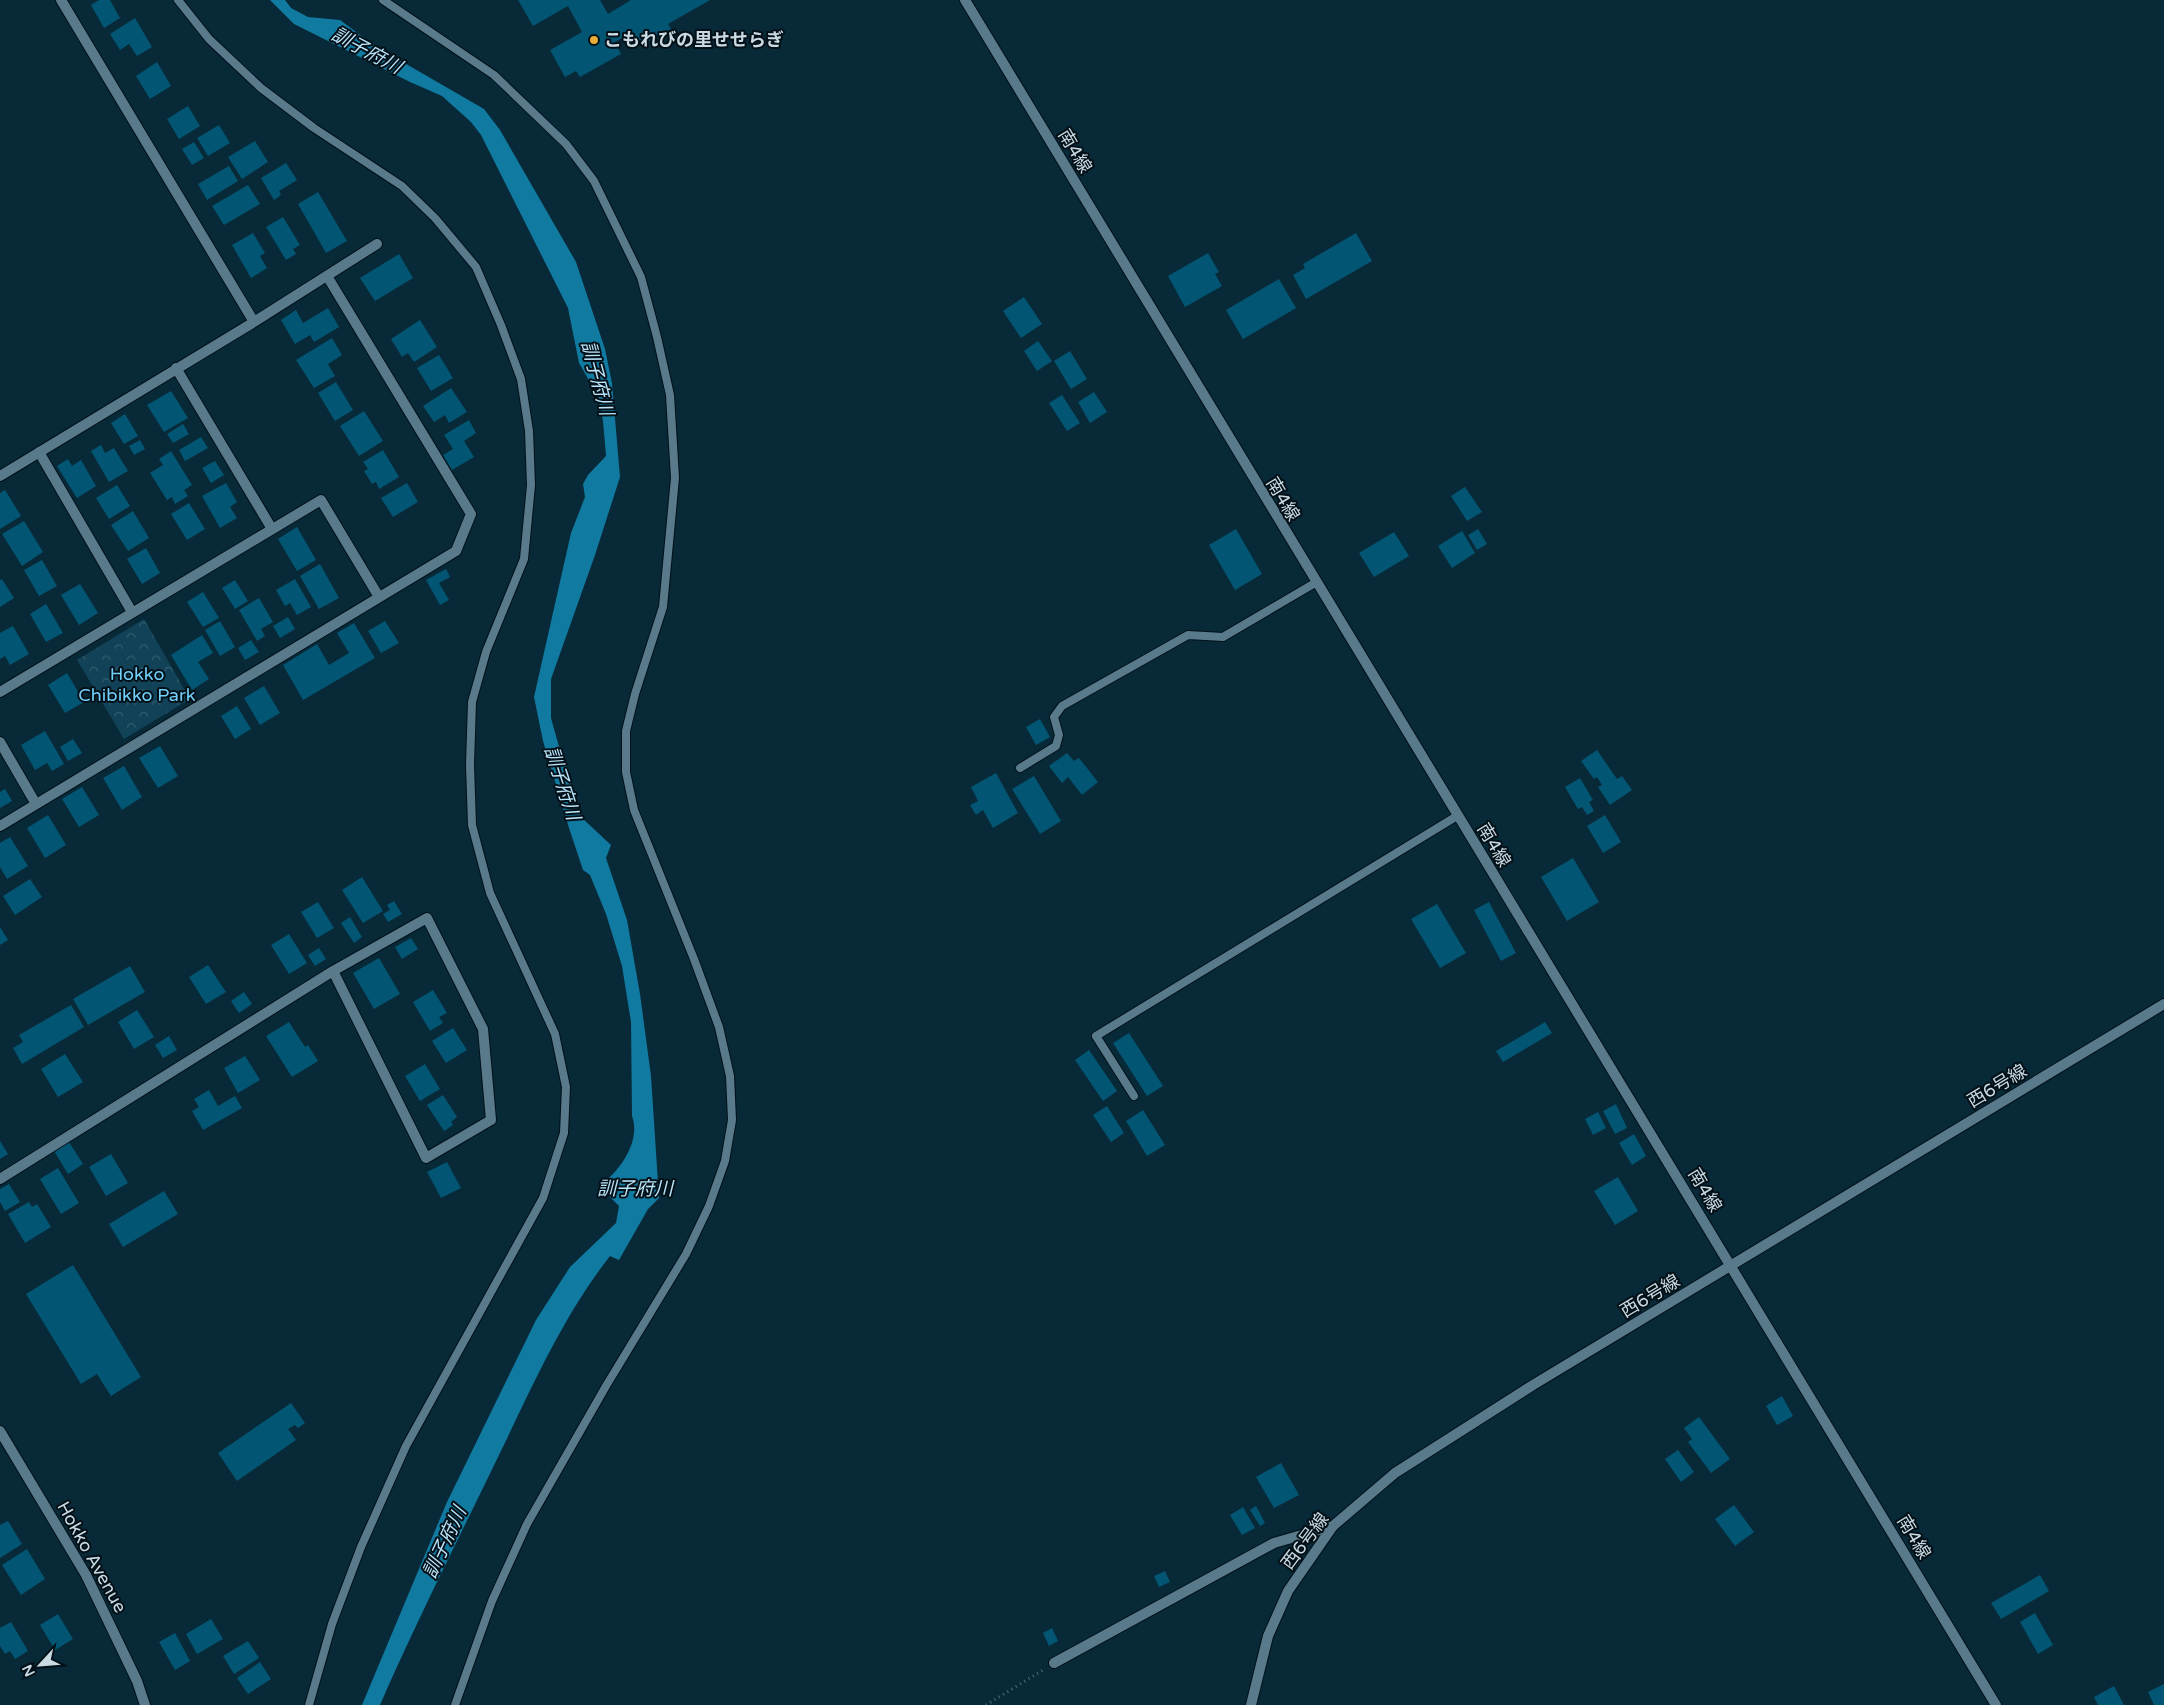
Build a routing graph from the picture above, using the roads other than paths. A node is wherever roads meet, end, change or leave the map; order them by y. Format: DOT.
graph roads {
  1 [pos="62,0"];
  2 [pos="178,0"];
  3 [pos="383,0"];
  4 [pos="965,0"];
  5 [pos="378,244"];
  6 [pos="327,276"];
  7 [pos="254,322"];
  8 [pos="176,368"];
  9 [pos="39,452"];
  10 [pos="0,476"];
  11 [pos="272,529"];
  12 [pos="1315,583"];
  13 [pos="379,597"];
  14 [pos="132,612"];
  15 [pos="1,689"];
  16 [pos="0,742"];
  17 [pos="1020,768"];
  18 [pos="36,804"];
  19 [pos="1457,816"];
  20 [pos="0,826"];
  21 [pos="333,971"];
  22 [pos="2164,1004"];
  23 [pos="1134,1096"];
  24 [pos="0,1179"];
  25 [pos="1732,1266"];
  26 [pos="0,1430"];
  27 [pos="1333,1526"];
  28 [pos="1054,1663"];
  29 [pos="145,1705"];
  30 [pos="309,1705"];
  31 [pos="455,1705"];
  32 [pos="1251,1705"];
  33 [pos="1996,1705"];
  1 -- 7 [label="street"];
  2 -- 30 [label="lane"];
  3 -- 31 [label="lane"];
  4 -- 12 [label="street, 南4線"];
  5 -- 6 [label="street"];
  6 -- 7 [label="street"];
  6 -- 13 [label="street"];
  7 -- 8 [label="street"];
  8 -- 9 [label="street"];
  8 -- 11 [label="street"];
  9 -- 10 [label="street"];
  9 -- 14 [label="street"];
  11 -- 13 [label="street"];
  11 -- 14 [label="street"];
  12 -- 17 [label="lane"];
  12 -- 19 [label="street, 南4線"];
  13 -- 18 [label="street"];
  14 -- 15 [label="street"];
  16 -- 18 [label="street"];
  18 -- 20 [label="street"];
  19 -- 23 [label="lane"];
  19 -- 25 [label="street, 南4線"];
  21 -- 21 [label="street"];
  21 -- 24 [label="street"];
  22 -- 25 [label="street, 西6号線"];
  25 -- 27 [label="street, 西6号線"];
  25 -- 33 [label="street, 南4線"];
  26 -- 29 [label="street, Hokko Avenue"];
  27 -- 28 [label="street"];
  27 -- 32 [label="street, 西6号線"];
}
